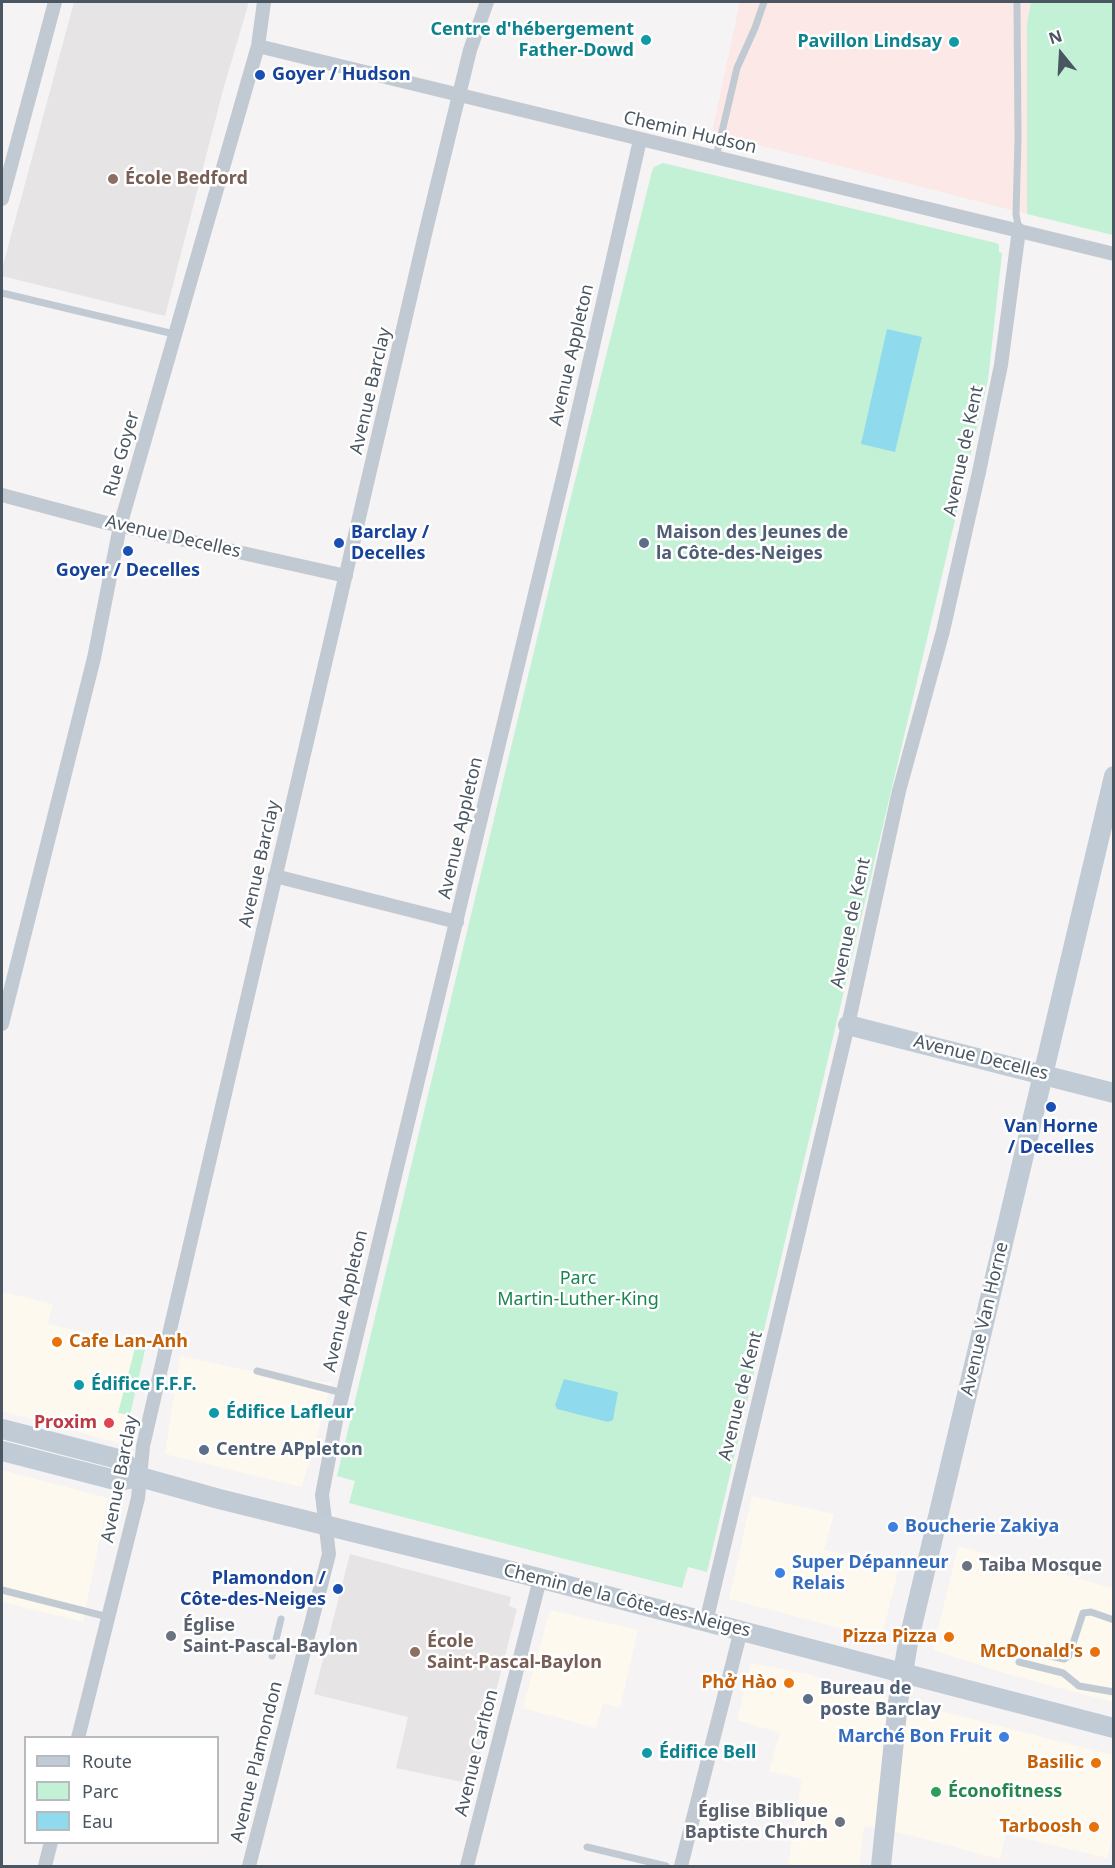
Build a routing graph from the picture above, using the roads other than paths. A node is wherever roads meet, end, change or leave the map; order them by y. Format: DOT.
graph roads {
  1 [pos="55,2"];
  2 [pos="264,2"];
  3 [pos="487,2"];
  4 [pos="764,2"];
  5 [pos="1017,2"];
  6 [pos="258,46"];
  7 [pos="459,95"];
  8 [pos="640,140"];
  9 [pos="716,157"];
  10 [pos="2,199"];
  11 [pos="1019,230"];
  12 [pos="1113,254"];
  13 [pos="2,293"];
  14 [pos="174,334"];
  15 [pos="2,495"];
  16 [pos="120,525"];
  17 [pos="346,576"];
  18 [pos="1113,776"];
  19 [pos="275,876"];
  20 [pos="457,922"];
  21 [pos="2,1024"];
  22 [pos="848,1025"];
  23 [pos="1043,1074"];
  24 [pos="1113,1093"];
  25 [pos="257,1371"];
  26 [pos="343,1393"];
  27 [pos="2,1429"];
  28 [pos="2,1450"];
  29 [pos="140,1477"];
  30 [pos="326,1525"];
  31 [pos="540,1579"];
  32 [pos="2,1590"];
  33 [pos="108,1617"];
  34 [pos="281,1619"];
  35 [pos="1113,1620"];
  36 [pos="706,1622"];
  37 [pos="741,1630"];
  38 [pos="1022,1650"];
  39 [pos="272,1656"];
  40 [pos="1019,1662"];
  41 [pos="903,1672"];
  42 [pos="1113,1692"];
  43 [pos="1113,1728"];
  44 [pos="78,1736"];
  45 [pos="50,1844"];
  46 [pos="587,1847"];
  47 [pos="45,1866"];
  48 [pos="249,1866"];
  49 [pos="467,1866"];
  50 [pos="666,1866"];
  51 [pos="681,1866"];
  52 [pos="881,1866"];
  1 -- 10 [label="street"];
  2 -- 6 [label="street, Rue Goyer"];
  3 -- 7 [label="street, Avenue Barclay"];
  4 -- 9 [label="lane"];
  5 -- 11 [label="lane"];
  6 -- 7 [label="street, Chemin Hudson"];
  6 -- 14 [label="street, Rue Goyer"];
  7 -- 8 [label="street, Chemin Hudson"];
  7 -- 17 [label="street, Avenue Barclay"];
  8 -- 9 [label="street, Chemin Hudson"];
  8 -- 20 [label="street, Avenue Appleton"];
  9 -- 11 [label="street, Chemin Hudson"];
  11 -- 12 [label="street, Chemin Hudson"];
  11 -- 22 [label="street, Avenue de Kent"];
  13 -- 14 [label="lane"];
  14 -- 16 [label="street, Rue Goyer"];
  15 -- 16 [label="street, Avenue Decelles"];
  16 -- 17 [label="street, Avenue Decelles"];
  16 -- 21 [label="street, Rue Goyer"];
  17 -- 19 [label="street, Avenue Barclay"];
  18 -- 23 [label="main road, Avenue Van Horne"];
  19 -- 20 [label="street"];
  19 -- 29 [label="street, Avenue Barclay"];
  20 -- 26 [label="street, Avenue Appleton"];
  22 -- 23 [label="main road, Avenue Decelles"];
  22 -- 36 [label="street, Avenue de Kent"];
  23 -- 24 [label="main road, Avenue Decelles"];
  23 -- 41 [label="main road, Avenue Van Horne"];
  25 -- 26 [label="lane"];
  26 -- 30 [label="street, Avenue Appleton"];
  27 -- 29 [label="main road, Chemin de la Côte-des-Neiges"];
  28 -- 29 [label="main road, Chemin de la Côte-des-Neiges"];
  29 -- 30 [label="main road, Chemin de la Côte-des-Neiges"];
  29 -- 33 [label="street, Avenue Barclay"];
  30 -- 31 [label="main road, Chemin de la Côte-des-Neiges"];
  30 -- 48 [label="street, Avenue Plamondon"];
  31 -- 36 [label="main road, Chemin de la Côte-des-Neiges"];
  31 -- 49 [label="street, Avenue Carlton"];
  32 -- 33 [label="lane"];
  33 -- 44 [label="street, Avenue Barclay"];
  34 -- 39 [label="lane"];
  35 -- 38 [label="lane"];
  36 -- 37 [label="main road, Chemin de la Côte-des-Neiges"];
  37 -- 41 [label="main road, Chemin de la Côte-des-Neiges"];
  37 -- 51 [label="street"];
  40 -- 42 [label="lane"];
  41 -- 43 [label="main road, Chemin de la Côte-des-Neiges"];
  41 -- 52 [label="main road, Avenue Van Horne"];
  45 -- 47 [label="street"];
  46 -- 50 [label="lane"];
}
